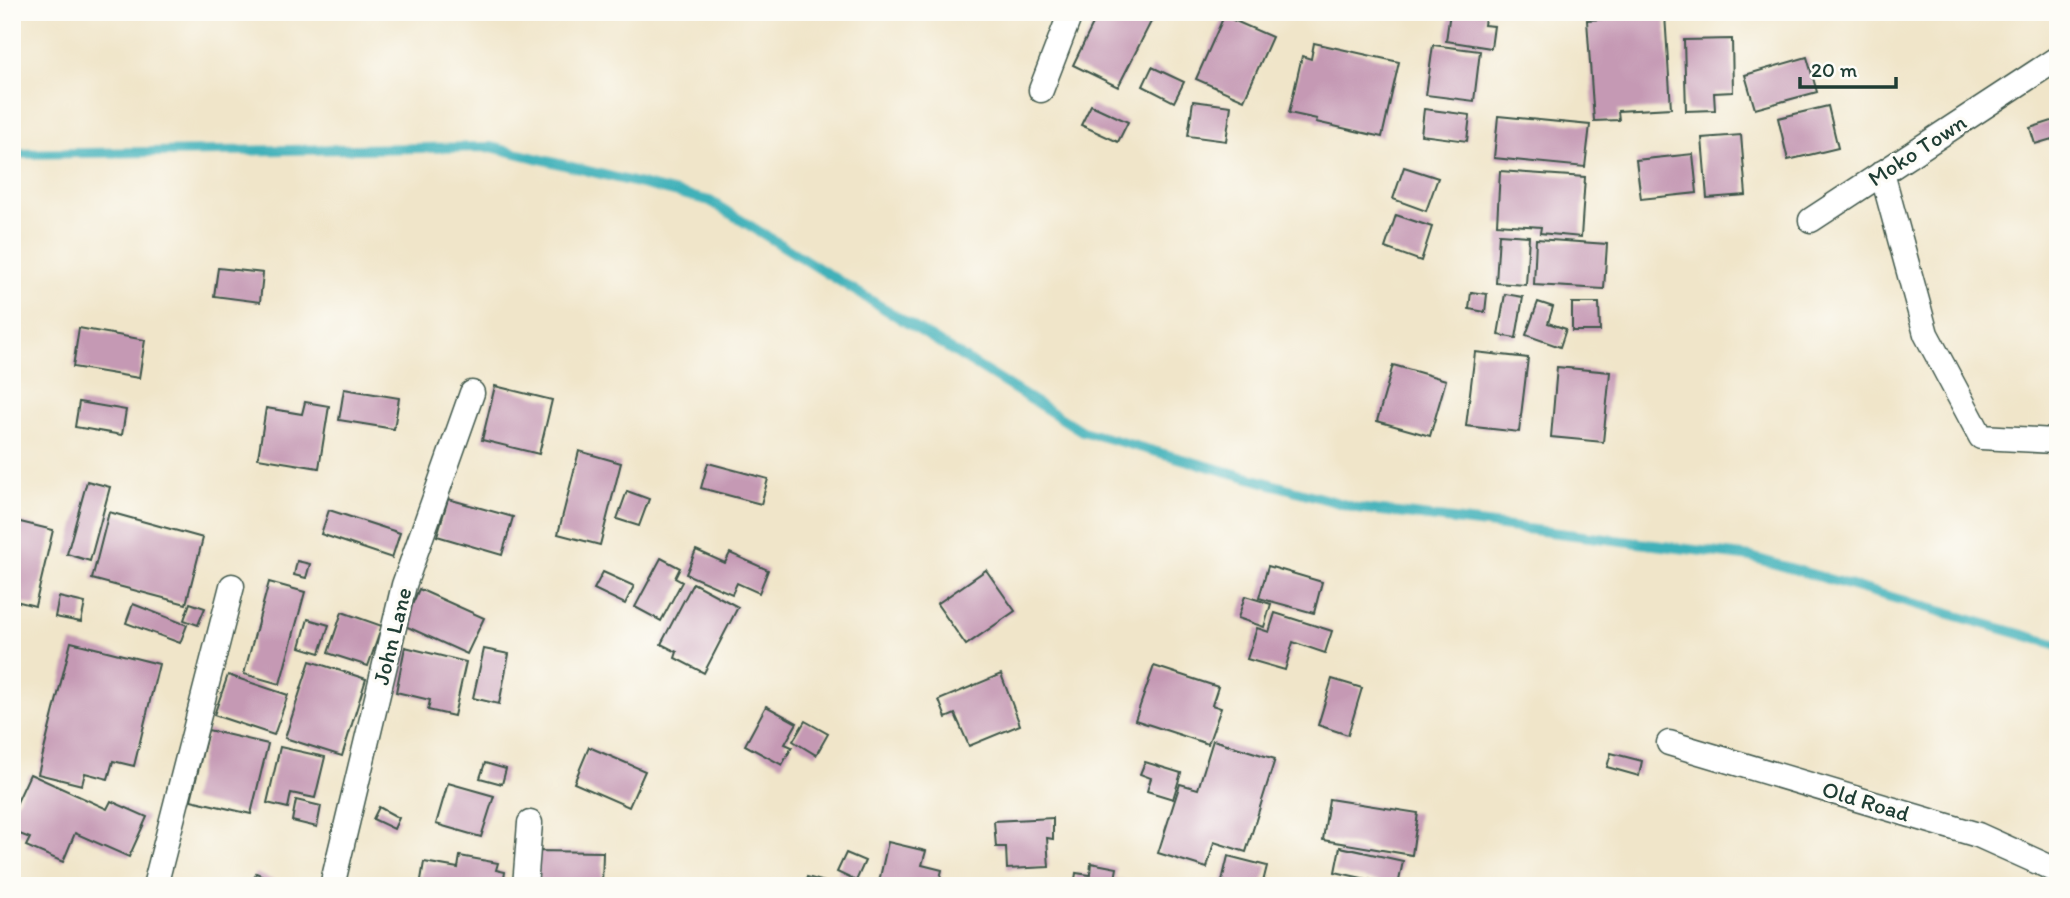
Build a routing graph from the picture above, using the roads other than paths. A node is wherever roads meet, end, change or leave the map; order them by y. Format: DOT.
graph roads {
  1 [pos="1070,12"];
  2 [pos="2058,58"];
  3 [pos="1041,90"];
  4 [pos="1882,173"];
  5 [pos="1811,220"];
  6 [pos="472,393"];
  7 [pos="2058,439"];
  8 [pos="232,586"];
  9 [pos="1669,743"];
  10 [pos="530,823"];
  11 [pos="2058,871"];
  12 [pos="155,886"];
  13 [pos="332,886"];
  14 [pos="525,886"];
  1 -- 3 [label="street"];
  2 -- 4 [label="street, Moko Town"];
  4 -- 5 [label="street, Moko Town"];
  4 -- 7 [label="street"];
  6 -- 13 [label="street, John Lane"];
  8 -- 12 [label="street"];
  9 -- 11 [label="street, Old Road"];
  10 -- 14 [label="street"];
}
